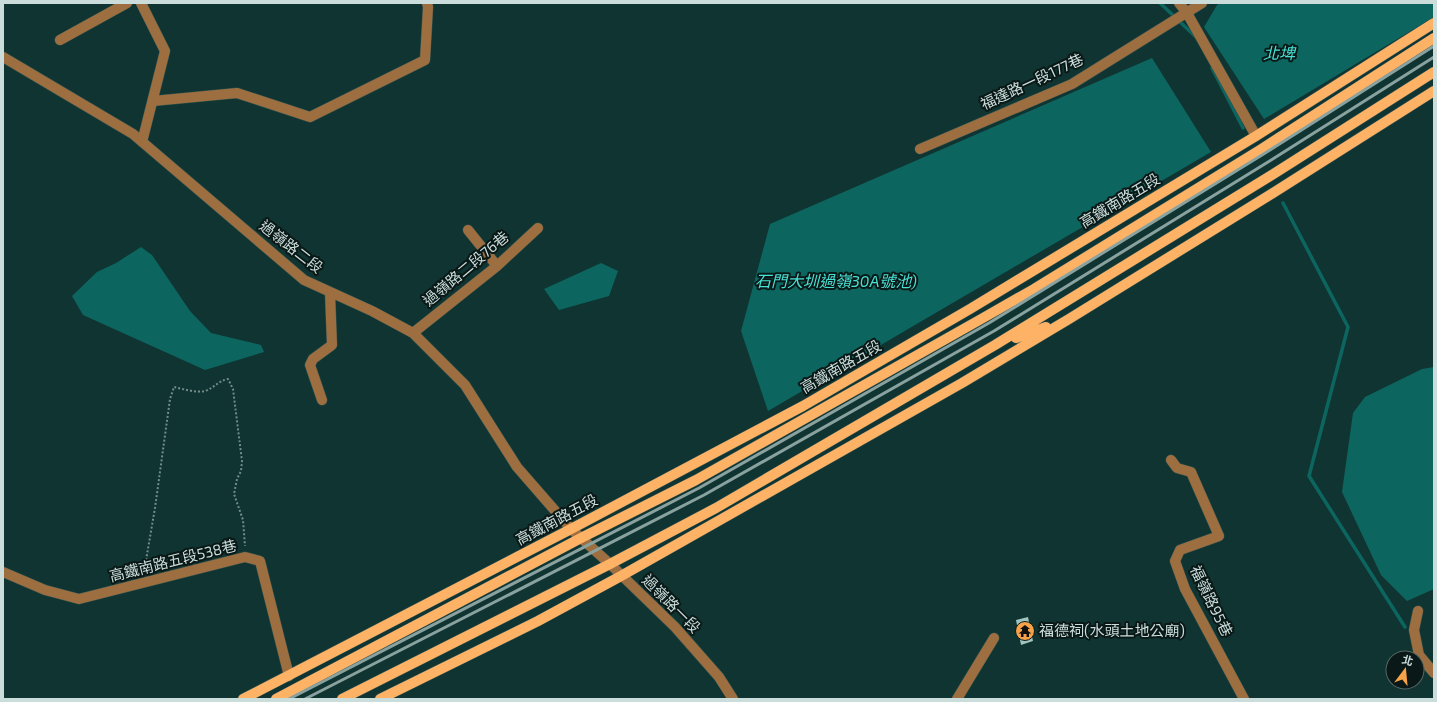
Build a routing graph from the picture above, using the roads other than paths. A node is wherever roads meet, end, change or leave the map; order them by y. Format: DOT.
graph roads {
  1 [pos="127,3"];
  2 [pos="141,3"];
  3 [pos="427,3"];
  4 [pos="1179,3"];
  5 [pos="1202,3"];
  6 [pos="1184,14"];
  7 [pos="1434,23"];
  8 [pos="1434,38"];
  9 [pos="60,40"];
  10 [pos="3,57"];
  11 [pos="1434,72"];
  12 [pos="1434,91"];
  13 [pos="153,101"];
  14 [pos="1256,136"];
  15 [pos="142,142"];
  16 [pos="920,149"];
  17 [pos="1152,199"];
  18 [pos="538,228"];
  19 [pos="468,230"];
  20 [pos="1104,246"];
  21 [pos="497,266"];
  22 [pos="330,293"];
  23 [pos="1069,319"];
  24 [pos="413,333"];
  25 [pos="996,345"];
  26 [pos="322,400"];
  27 [pos="1171,460"];
  28 [pos="571,529"];
  29 [pos="581,538"];
  30 [pos="610,564"];
  31 [pos="3,572"];
  32 [pos="621,576"];
  33 [pos="1418,611"];
  34 [pos="397,636"];
  35 [pos="994,638"];
  36 [pos="332,654"];
  37 [pos="1434,673"];
  38 [pos="289,676"];
  39 [pos="243,699"];
  40 [pos="276,699"];
  41 [pos="342,699"];
  42 [pos="380,699"];
  43 [pos="733,699"];
  44 [pos="957,699"];
  45 [pos="1244,699"];
  1 -- 9 [label="street"];
  2 -- 13 [label="street"];
  3 -- 13 [label="street"];
  4 -- 6 [label="street"];
  5 -- 6 [label="street"];
  6 -- 14 [label="street"];
  6 -- 16 [label="street, 福達路一段177巷"];
  7 -- 14 [label="main road, 高鐵南路五段"];
  8 -- 20 [label="main road, 高鐵南路五段"];
  10 -- 15 [label="street, 過嶺路二段"];
  11 -- 25 [label="main road"];
  12 -- 23 [label="main road"];
  13 -- 15 [label="street"];
  14 -- 17 [label="main road, 高鐵南路五段"];
  15 -- 22 [label="street, 過嶺路二段"];
  17 -- 20 [label="main road"];
  17 -- 28 [label="main road, 高鐵南路五段"];
  18 -- 21 [label="street, 過嶺路二段76巷"];
  19 -- 21 [label="street"];
  20 -- 29 [label="main road, 高鐵南路五段"];
  21 -- 24 [label="street, 過嶺路二段76巷"];
  22 -- 24 [label="street, 過嶺路二段"];
  22 -- 26 [label="street"];
  23 -- 25 [label="main road"];
  23 -- 32 [label="main road"];
  24 -- 28 [label="street, 過嶺路二段"];
  25 -- 30 [label="main road"];
  27 -- 45 [label="street, 福嶺路95巷"];
  28 -- 29 [label="street, 過嶺路二段"];
  28 -- 36 [label="main road, 高鐵南路五段"];
  29 -- 30 [label="street, 過嶺路一段"];
  29 -- 34 [label="main road, 高鐵南路五段"];
  30 -- 32 [label="street, 過嶺路一段"];
  30 -- 41 [label="main road"];
  31 -- 38 [label="street, 高鐵南路五段538巷"];
  32 -- 42 [label="main road"];
  32 -- 43 [label="street, 過嶺路一段"];
  33 -- 37 [label="street"];
  34 -- 36 [label="main road"];
  34 -- 40 [label="main road, 高鐵南路五段"];
  35 -- 44 [label="street"];
  36 -- 38 [label="main road, 高鐵南路五段"];
  38 -- 39 [label="main road, 高鐵南路五段"];
}
